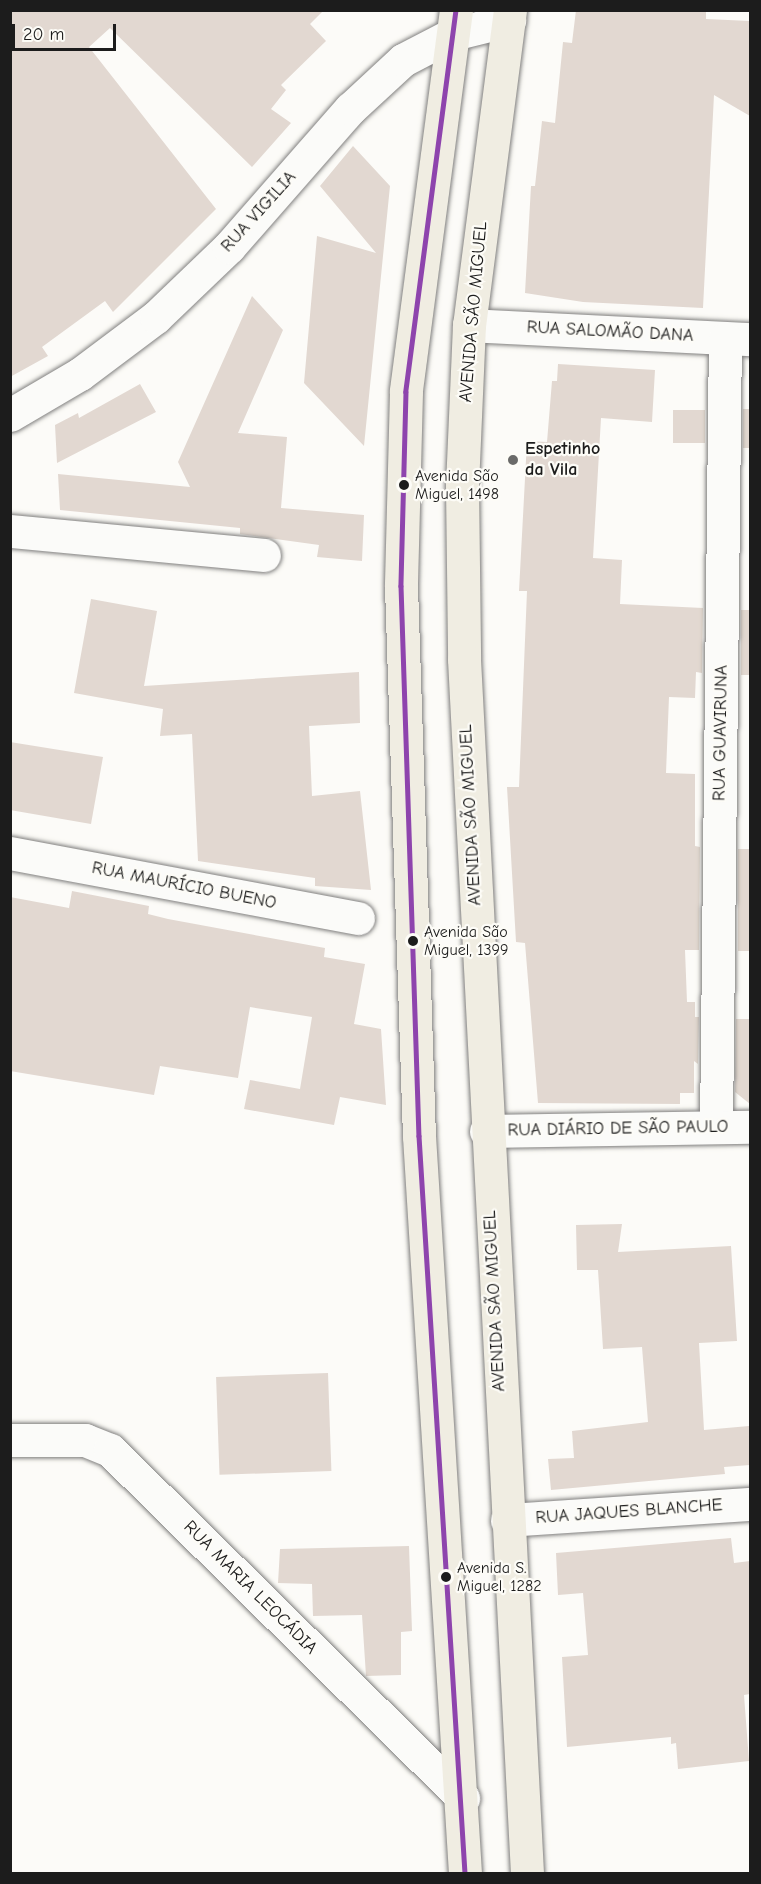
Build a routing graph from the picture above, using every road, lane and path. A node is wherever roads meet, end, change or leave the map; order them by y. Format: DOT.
graph roads {
  1 [pos="509,15"];
  2 [pos="454,22"];
  3 [pos="469,325"];
  4 [pos="738,339"];
  5 [pos="10,415"];
  6 [pos="10,531"];
  7 [pos="264,555"];
  8 [pos="10,853"];
  9 [pos="358,918"];
  10 [pos="716,1127"];
  11 [pos="750,1127"];
  12 [pos="486,1131"];
  13 [pos="10,1440"];
  14 [pos="750,1504"];
  15 [pos="507,1520"];
  16 [pos="463,1798"];
  17 [pos="465,1874"];
  18 [pos="528,1874"];
  1 -- 2 [label="street, RUA VIGILIA"];
  1 -- 3 [label="main road, AVENIDA SÃO MIGUEL"];
  2 -- 5 [label="street, RUA VIGILIA"];
  2 -- 16 [label="main road"];
  3 -- 4 [label="street, RUA SALOMÃO DANA"];
  3 -- 12 [label="main road, AVENIDA SÃO MIGUEL"];
  4 -- 10 [label="street, RUA GUAVIRUNA"];
  6 -- 7 [label="street"];
  8 -- 9 [label="street, RUA MAURÍCIO BUENO"];
  10 -- 11 [label="street, RUA DIÁRIO DE SÃO PAULO"];
  10 -- 12 [label="street, RUA DIÁRIO DE SÃO PAULO"];
  12 -- 15 [label="main road, AVENIDA SÃO MIGUEL"];
  13 -- 16 [label="street, RUA MARIA LEOCÁDIA"];
  14 -- 15 [label="street, RUA JAQUES BLANCHE"];
  15 -- 18 [label="main road, AVENIDA SÃO MIGUEL"];
  16 -- 17 [label="main road"];
}
